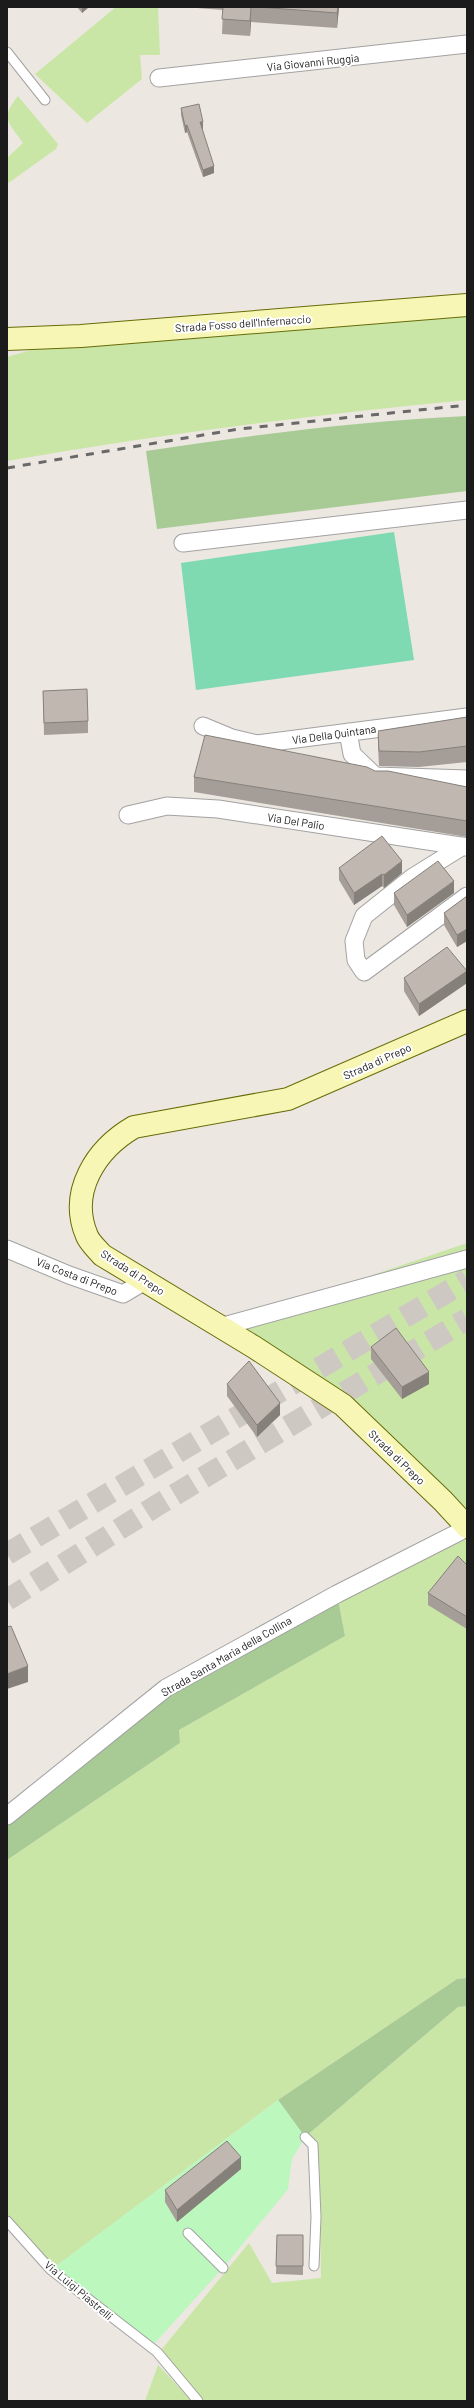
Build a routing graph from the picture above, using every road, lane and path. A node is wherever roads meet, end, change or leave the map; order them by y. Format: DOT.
graph roads {
  1 [pos="467,44"];
  2 [pos="7,52"];
  3 [pos="159,78"];
  4 [pos="44,100"];
  5 [pos="467,305"];
  6 [pos="11,341"];
  7 [pos="467,510"];
  8 [pos="183,543"];
  9 [pos="467,717"];
  10 [pos="203,726"];
  11 [pos="348,732"];
  12 [pos="467,780"];
  13 [pos="128,815"];
  14 [pos="465,847"];
  15 [pos="467,896"];
  16 [pos="467,1021"];
  17 [pos="7,1249"];
  18 [pos="467,1259"];
  19 [pos="145,1281"];
  20 [pos="220,1327"];
  21 [pos="467,1527"];
  22 [pos="7,1816"];
  23 [pos="305,2137"];
  24 [pos="7,2221"];
  25 [pos="188,2233"];
  26 [pos="314,2266"];
  27 [pos="223,2268"];
  28 [pos="198,2401"];
  1 -- 3 [label="street, Via Giovanni Ruggia"];
  2 -- 4 [label="lane"];
  5 -- 6 [label="street, Strada Fosso dell'Infernaccio"];
  7 -- 8 [label="street"];
  9 -- 11 [label="street, Via Della Quintana"];
  10 -- 11 [label="street, Via Della Quintana"];
  11 -- 12 [label="street"];
  13 -- 14 [label="street, Via Del Palio"];
  14 -- 15 [label="street, Via Del Palio"];
  16 -- 19 [label="street, Strada di Prepo"];
  17 -- 19 [label="street, Via Costa di Prepo"];
  18 -- 20 [label="street"];
  19 -- 20 [label="street, Strada di Prepo"];
  20 -- 21 [label="street, Strada di Prepo"];
  21 -- 22 [label="street, Strada Santa Maria della Collina"];
  23 -- 26 [label="lane"];
  24 -- 28 [label="lane, Via Luigi Piastrelli"];
  25 -- 27 [label="lane"];
}
